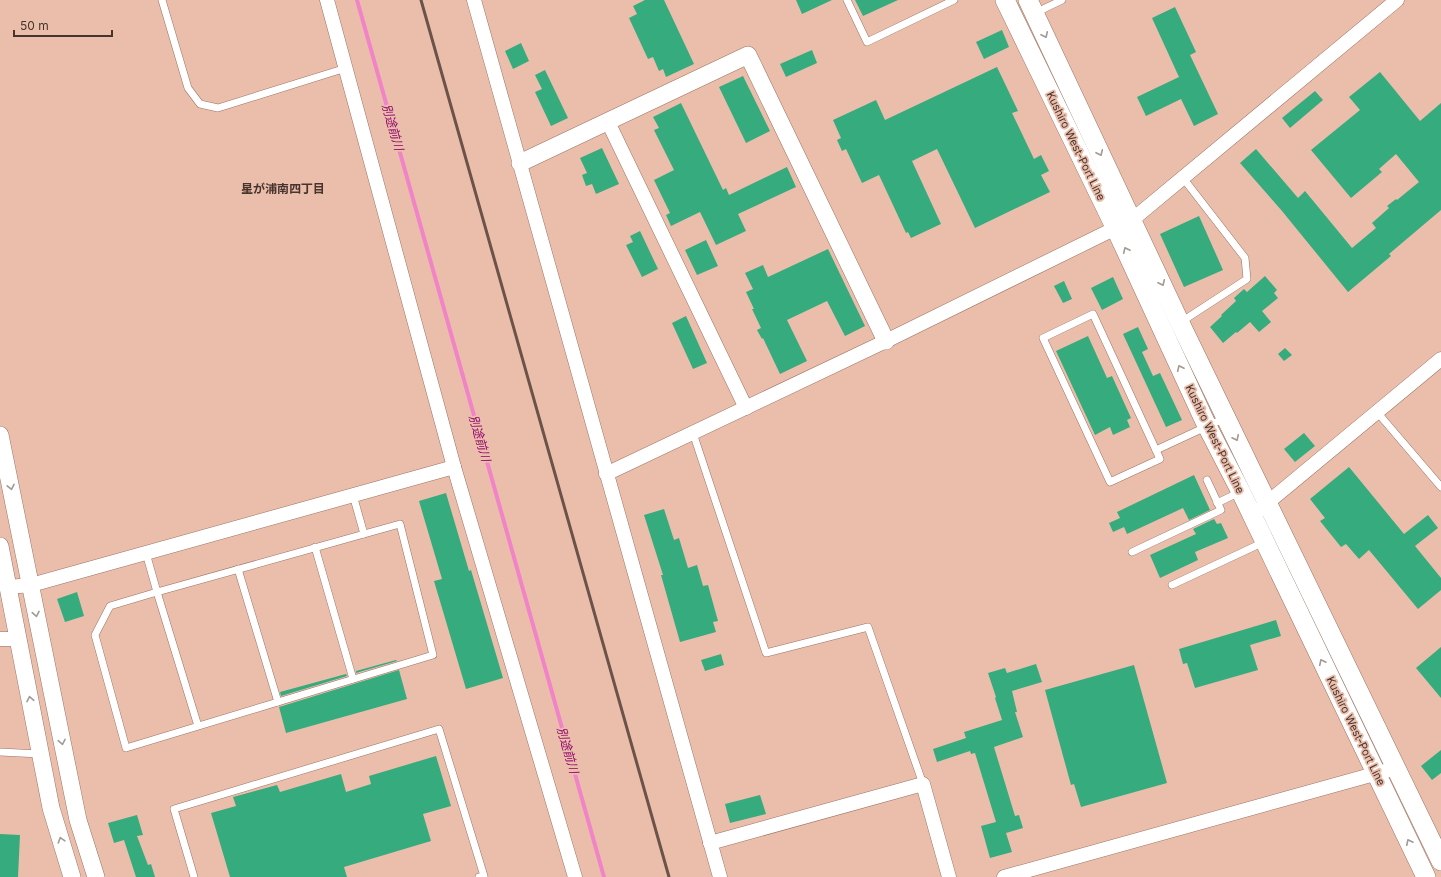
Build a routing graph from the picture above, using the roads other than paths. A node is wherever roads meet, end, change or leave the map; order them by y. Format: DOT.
graph roads {
  1 [pos="162,0"];
  2 [pos="327,0"];
  3 [pos="474,0"];
  4 [pos="847,0"];
  5 [pos="954,0"];
  6 [pos="1005,0"];
  7 [pos="1062,0"];
  8 [pos="1397,0"];
  9 [pos="1031,7"];
  10 [pos="346,68"];
  11 [pos="608,122"];
  12 [pos="520,163"];
  13 [pos="1183,178"];
  14 [pos="1132,220"];
  15 [pos="1116,229"];
  16 [pos="1180,323"];
  17 [pos="886,341"];
  18 [pos="1441,359"];
  19 [pos="746,408"];
  20 [pos="1377,412"];
  21 [pos="1226,417"];
  22 [pos="1207,426"];
  23 [pos="693,433"];
  24 [pos="0,435"];
  25 [pos="1156,450"];
  26 [pos="454,467"];
  27 [pos="606,474"];
  28 [pos="1207,480"];
  29 [pos="1441,486"];
  30 [pos="1250,488"];
  31 [pos="353,495"];
  32 [pos="1217,503"];
  33 [pos="1268,504"];
  34 [pos="1252,516"];
  35 [pos="364,534"];
  36 [pos="1273,538"];
  37 [pos="0,546"];
  38 [pos="315,547"];
  39 [pos="1132,552"];
  40 [pos="146,553"];
  41 [pos="238,569"];
  42 [pos="30,585"];
  43 [pos="1172,585"];
  44 [pos="8,588"];
  45 [pos="157,592"];
  46 [pos="0,638"];
  47 [pos="18,639"];
  48 [pos="353,679"];
  49 [pos="278,702"];
  50 [pos="198,726"];
  51 [pos="0,752"];
  52 [pos="40,754"];
  53 [pos="1396,768"];
  54 [pos="1377,774"];
  55 [pos="923,784"];
  56 [pos="710,843"];
  57 [pos="1441,860"];
  58 [pos="72,877"];
  59 [pos="96,877"];
  60 [pos="194,877"];
  61 [pos="480,877"];
  62 [pos="575,877"];
  63 [pos="720,877"];
  64 [pos="949,877"];
  65 [pos="1004,877"];
  66 [pos="1426,877"];
  1 -- 10 [label="lane"];
  2 -- 10 [label="street"];
  3 -- 12 [label="street"];
  4 -- 5 [label="lane"];
  6 -- 15 [label="main road, Kushiro West-Port Line"];
  7 -- 9 [label="lane"];
  8 -- 13 [label="street"];
  9 -- 14 [label="main road, Kushiro West-Port Line, one-way"];
  10 -- 26 [label="street"];
  11 -- 12 [label="street"];
  11 -- 17 [label="street"];
  11 -- 19 [label="street"];
  12 -- 27 [label="street"];
  13 -- 14 [label="street"];
  13 -- 16 [label="lane"];
  14 -- 15 [label="street"];
  14 -- 16 [label="main road, Kushiro West-Port Line, one-way"];
  15 -- 17 [label="street"];
  22 -- 15 [label="main road, Kushiro West-Port Line, one-way"];
  16 -- 21 [label="main road, Kushiro West-Port Line"];
  17 -- 19 [label="street"];
  18 -- 20 [label="street"];
  19 -- 23 [label="street"];
  20 -- 29 [label="lane"];
  20 -- 33 [label="street"];
  21 -- 22 [label="lane"];
  21 -- 30 [label="main road, Kushiro West-Port Line, one-way"];
  22 -- 25 [label="lane"];
  22 -- 30 [label="main road, Kushiro West-Port Line"];
  23 -- 27 [label="street"];
  23 -- 55 [label="lane"];
  24 -- 42 [label="street, one-way"];
  25 -- 25 [label="lane"];
  26 -- 31 [label="street"];
  26 -- 62 [label="street"];
  27 -- 56 [label="street"];
  28 -- 32 [label="lane"];
  30 -- 32 [label="lane"];
  30 -- 33 [label="main road, Kushiro West-Port Line"];
  30 -- 34 [label="main road, Kushiro West-Port Line"];
  31 -- 35 [label="lane"];
  31 -- 40 [label="street"];
  32 -- 39 [label="lane"];
  33 -- 34 [label="street"];
  33 -- 36 [label="main road, Kushiro West-Port Line"];
  34 -- 36 [label="main road, Kushiro West-Port Line"];
  35 -- 38 [label="lane"];
  35 -- 48 [label="lane"];
  36 -- 43 [label="lane"];
  36 -- 53 [label="main road, Kushiro West-Port Line"];
  54 -- 36 [label="main road, Kushiro West-Port Line, one-way"];
  37 -- 44 [label="street"];
  38 -- 41 [label="lane"];
  38 -- 48 [label="lane"];
  40 -- 42 [label="street"];
  40 -- 45 [label="lane"];
  41 -- 45 [label="lane"];
  41 -- 49 [label="lane"];
  42 -- 44 [label="street"];
  42 -- 59 [label="street, one-way"];
  44 -- 47 [label="street"];
  45 -- 50 [label="lane"];
  45 -- 50 [label="lane"];
  46 -- 47 [label="street"];
  52 -- 47 [label="street, one-way"];
  48 -- 49 [label="lane"];
  49 -- 50 [label="lane"];
  51 -- 52 [label="lane"];
  58 -- 52 [label="street, one-way"];
  53 -- 54 [label="street"];
  53 -- 57 [label="main road, Kushiro West-Port Line"];
  54 -- 65 [label="street"];
  66 -- 54 [label="main road, Kushiro West-Port Line, one-way"];
  55 -- 56 [label="street"];
  55 -- 64 [label="street"];
  56 -- 63 [label="street"];
  60 -- 61 [label="lane"];
}
